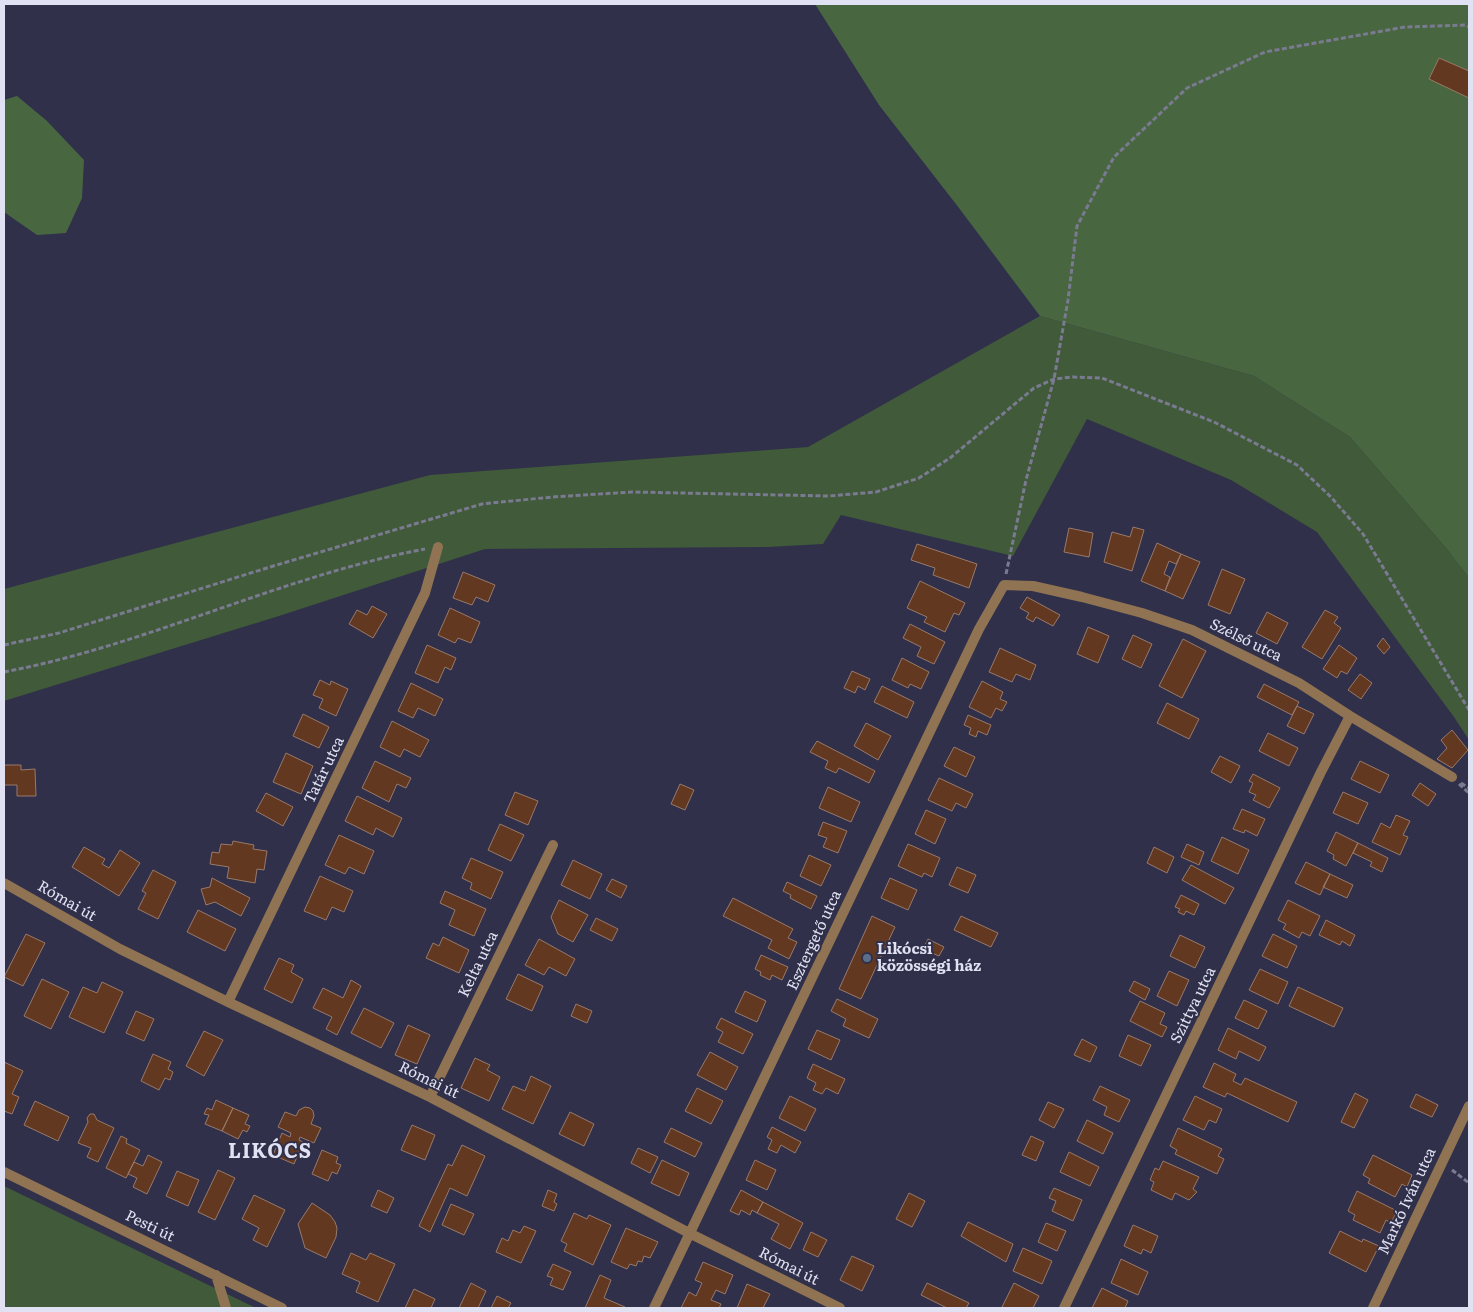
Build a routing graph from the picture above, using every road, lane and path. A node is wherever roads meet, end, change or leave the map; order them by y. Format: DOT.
graph roads {
  1 [pos="1469,27"];
  2 [pos="1054,379"];
  3 [pos="438,547"];
  4 [pos="1004,585"];
  5 [pos="4,645"];
  6 [pos="4,672"];
  7 [pos="1469,710"];
  8 [pos="1350,716"];
  9 [pos="1452,777"];
  10 [pos="553,845"];
  11 [pos="4,883"];
  12 [pos="228,1002"];
  13 [pos="430,1097"];
  14 [pos="1469,1106"];
  15 [pos="1442,1162"];
  16 [pos="4,1172"];
  17 [pos="1469,1183"];
  18 [pos="691,1234"];
  19 [pos="216,1276"];
  20 [pos="226,1308"];
  21 [pos="282,1308"];
  22 [pos="654,1308"];
  23 [pos="840,1308"];
  24 [pos="1064,1308"];
  25 [pos="1374,1308"];
  1 -- 2 [label="path"];
  2 -- 4 [label="path"];
  2 -- 5 [label="path"];
  2 -- 7 [label="path"];
  3 -- 6 [label="path"];
  3 -- 12 [label="street, Tatár utca"];
  4 -- 8 [label="street, Szélső utca"];
  4 -- 18 [label="street, Esztergető utca"];
  8 -- 9 [label="street, Szélső utca"];
  8 -- 24 [label="street, Szittya utca"];
  10 -- 13 [label="street, Kelta utca"];
  11 -- 12 [label="street, Római út"];
  12 -- 13 [label="street, Római út"];
  13 -- 18 [label="street, Római út"];
  14 -- 15 [label="street, Markó Iván utca"];
  15 -- 17 [label="path"];
  15 -- 25 [label="street, Markó Iván utca"];
  16 -- 19 [label="street, Pesti út"];
  18 -- 22 [label="street, Esztergető utca"];
  18 -- 23 [label="street, Római út"];
  19 -- 20 [label="street"];
  19 -- 21 [label="street, Pesti út"];
}
